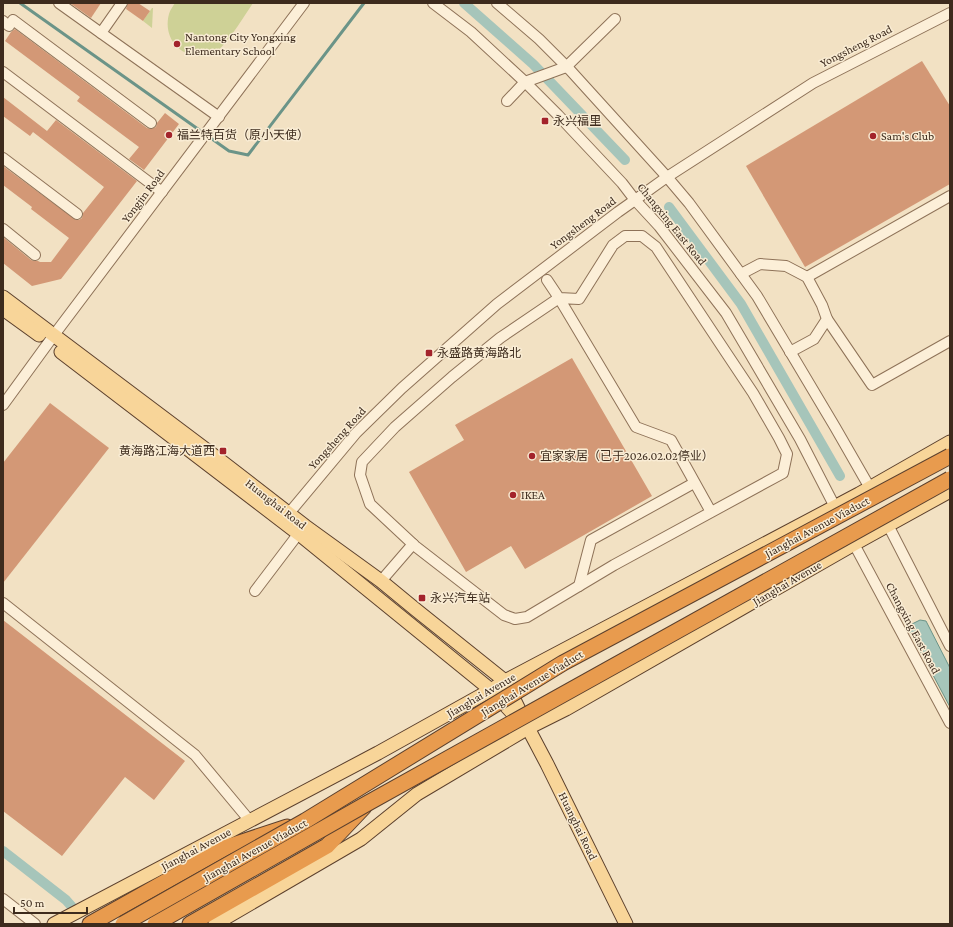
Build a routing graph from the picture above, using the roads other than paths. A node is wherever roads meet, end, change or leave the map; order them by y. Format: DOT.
graph roads {
  1 [pos="59,3"];
  2 [pos="122,3"];
  3 [pos="304,3"];
  4 [pos="433,3"];
  5 [pos="497,3"];
  6 [pos="950,13"];
  7 [pos="615,19"];
  8 [pos="6,23"];
  9 [pos="101,33"];
  10 [pos="3,34"];
  11 [pos="566,67"];
  12 [pos="3,72"];
  13 [pos="525,82"];
  14 [pos="507,102"];
  15 [pos="216,120"];
  16 [pos="151,123"];
  17 [pos="3,158"];
  18 [pos="667,177"];
  19 [pos="162,192"];
  20 [pos="950,196"];
  21 [pos="636,200"];
  22 [pos="77,214"];
  23 [pos="3,229"];
  24 [pos="35,255"];
  25 [pos="741,274"];
  26 [pos="807,277"];
  27 [pos="547,280"];
  28 [pos="3,297"];
  29 [pos="559,298"];
  30 [pos="3,309"];
  31 [pos="827,319"];
  32 [pos="51,339"];
  33 [pos="950,340"];
  34 [pos="790,352"];
  35 [pos="3,405"];
  36 [pos="950,442"];
  37 [pos="950,456"];
  38 [pos="950,479"];
  39 [pos="694,483"];
  40 [pos="870,488"];
  41 [pos="950,491"];
  42 [pos="835,507"];
  43 [pos="710,512"];
  44 [pos="286,517"];
  45 [pos="888,525"];
  46 [pos="302,530"];
  47 [pos="413,544"];
  48 [pos="854,544"];
  49 [pos="381,581"];
  50 [pos="579,586"];
  51 [pos="255,591"];
  52 [pos="3,603"];
  53 [pos="950,646"];
  54 [pos="504,681"];
  55 [pos="491,690"];
  56 [pos="950,723"];
  57 [pos="528,728"];
  58 [pos="368,803"];
  59 [pos="250,821"];
  60 [pos="305,821"];
  61 [pos="3,899"];
  62 [pos="35,924"];
  63 [pos="54,924"];
  64 [pos="90,924"];
  65 [pos="123,924"];
  66 [pos="155,924"];
  67 [pos="190,924"];
  68 [pos="215,924"];
  69 [pos="626,924"];
  1 -- 9 [label="street"];
  2 -- 9 [label="street"];
  3 -- 15 [label="street, Yongjin Road"];
  4 -- 13 [label="street, Changxing East Road"];
  5 -- 11 [label="street, Changxing East Road"];
  6 -- 18 [label="street, Yongsheng Road"];
  7 -- 11 [label="street"];
  8 -- 10 [label="street"];
  8 -- 16 [label="street"];
  9 -- 15 [label="street"];
  11 -- 13 [label="street"];
  11 -- 18 [label="street, Changxing East Road"];
  12 -- 19 [label="street"];
  13 -- 14 [label="street"];
  13 -- 21 [label="street, Changxing East Road"];
  15 -- 19 [label="street, Yongjin Road"];
  17 -- 22 [label="street"];
  18 -- 21 [label="street, Yongsheng Road"];
  18 -- 25 [label="street, Changxing East Road"];
  19 -- 32 [label="street, Yongjin Road"];
  20 -- 26 [label="street"];
  21 -- 42 [label="street, Changxing East Road"];
  21 -- 44 [label="street, Yongsheng Road"];
  23 -- 24 [label="street"];
  25 -- 26 [label="street"];
  25 -- 34 [label="street, Changxing East Road"];
  26 -- 31 [label="street"];
  27 -- 29 [label="street"];
  28 -- 32 [label="main road, Huanghai Road"];
  29 -- 39 [label="street"];
  29 -- 43 [label="street"];
  29 -- 47 [label="street"];
  30 -- 32 [label="main road, Huanghai Road"];
  31 -- 33 [label="street"];
  31 -- 34 [label="street"];
  32 -- 35 [label="street, Yongjin Road"];
  32 -- 44 [label="main road, Huanghai Road"];
  34 -- 40 [label="street, Changxing East Road"];
  36 -- 40 [label="main road, Jianghai Avenue"];
  37 -- 60 [label="highway, Jianghai Avenue Viaduct, bridge"];
  38 -- 58 [label="highway, Jianghai Avenue Viaduct, bridge"];
  39 -- 43 [label="street"];
  39 -- 50 [label="street"];
  40 -- 42 [label="main road, Jianghai Avenue"];
  41 -- 45 [label="main road, Jianghai Avenue"];
  42 -- 54 [label="main road, Jianghai Avenue"];
  43 -- 50 [label="street"];
  44 -- 46 [label="main road, Huanghai Road"];
  45 -- 48 [label="main road, Jianghai Avenue"];
  45 -- 53 [label="street, Changxing East Road"];
  46 -- 49 [label="main road, Huanghai Road"];
  46 -- 51 [label="street"];
  46 -- 55 [label="main road, Huanghai Road"];
  47 -- 49 [label="street"];
  47 -- 50 [label="street"];
  48 -- 56 [label="street, Changxing East Road"];
  48 -- 57 [label="main road, Jianghai Avenue"];
  49 -- 54 [label="main road, Huanghai Road"];
  52 -- 59 [label="street"];
  54 -- 55 [label="main road, Jianghai Avenue"];
  54 -- 57 [label="main road, Huanghai Road"];
  55 -- 57 [label="main road, Huanghai Road"];
  55 -- 59 [label="main road, Jianghai Avenue"];
  57 -- 68 [label="main road, Jianghai Avenue"];
  57 -- 69 [label="main road, Huanghai Road"];
  58 -- 66 [label="highway, Jianghai Avenue Viaduct, bridge"];
  58 -- 67 [label="highway"];
  59 -- 63 [label="main road, Jianghai Avenue"];
  60 -- 64 [label="highway, bridge"];
  60 -- 65 [label="highway, Jianghai Avenue Viaduct, bridge"];
  61 -- 62 [label="street"];
}
